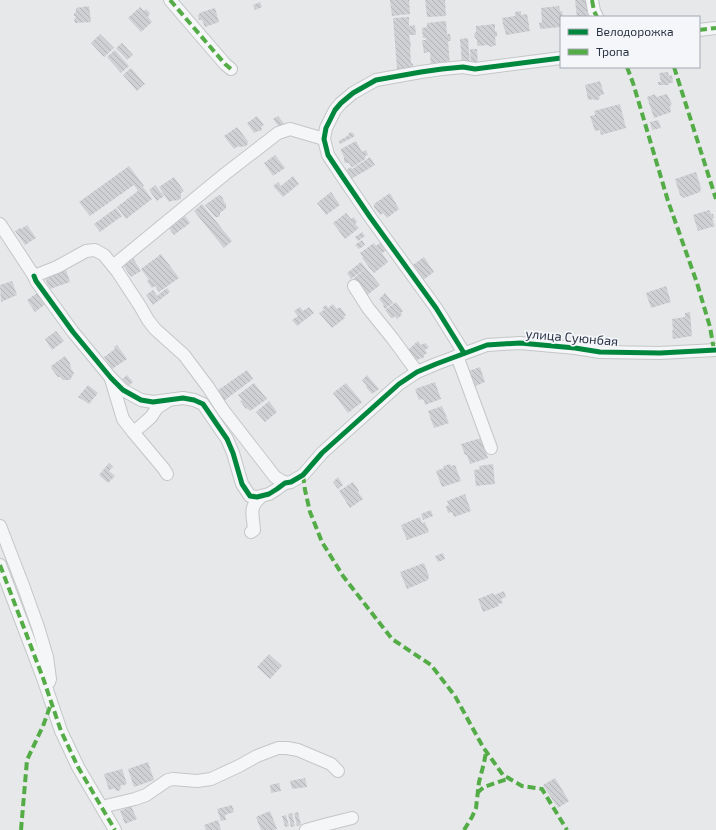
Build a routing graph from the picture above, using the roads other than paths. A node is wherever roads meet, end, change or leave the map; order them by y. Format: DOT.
graph roads {
  1 [pos="170,0"];
  2 [pos="592,0"];
  3 [pos="596,16"];
  4 [pos="716,28"];
  5 [pos="700,30"];
  6 [pos="560,58"];
  7 [pos="231,69"];
  8 [pos="324,139"];
  9 [pos="1,226"];
  10 [pos="113,266"];
  11 [pos="34,276"];
  12 [pos="354,286"];
  13 [pos="716,350"];
  14 [pos="460,355"];
  15 [pos="418,372"];
  16 [pos="111,378"];
  17 [pos="170,400"];
  18 [pos="133,432"];
  19 [pos="491,448"];
  20 [pos="167,474"];
  21 [pos="284,483"];
  22 [pos="262,496"];
  23 [pos="0,526"];
  24 [pos="251,532"];
  25 [pos="0,566"];
  26 [pos="47,689"];
  27 [pos="338,771"];
  28 [pos="102,807"];
  29 [pos="352,818"];
  30 [pos="115,830"];
  31 [pos="306,830"];
  1 -- 7 [label="street"];
  2 -- 3 [label="street"];
  4 -- 5 [label="street"];
  6 -- 8 [label="street"];
  8 -- 10 [label="street"];
  8 -- 14 [label="street"];
  9 -- 11 [label="street"];
  10 -- 11 [label="street"];
  10 -- 21 [label="street"];
  11 -- 16 [label="street"];
  12 -- 15 [label="street"];
  13 -- 14 [label="street, улица Суюнбая"];
  14 -- 15 [label="street, улица Суюнбая"];
  14 -- 19 [label="street"];
  15 -- 21 [label="street, улица Суюнбая"];
  16 -- 17 [label="street"];
  16 -- 18 [label="street"];
  17 -- 18 [label="street"];
  17 -- 22 [label="street"];
  18 -- 20 [label="street"];
  21 -- 22 [label="street"];
  22 -- 24 [label="street"];
  23 -- 26 [label="street"];
  25 -- 26 [label="street"];
  26 -- 28 [label="street"];
  27 -- 28 [label="street"];
  28 -- 30 [label="street"];
  29 -- 31 [label="street"];
}
